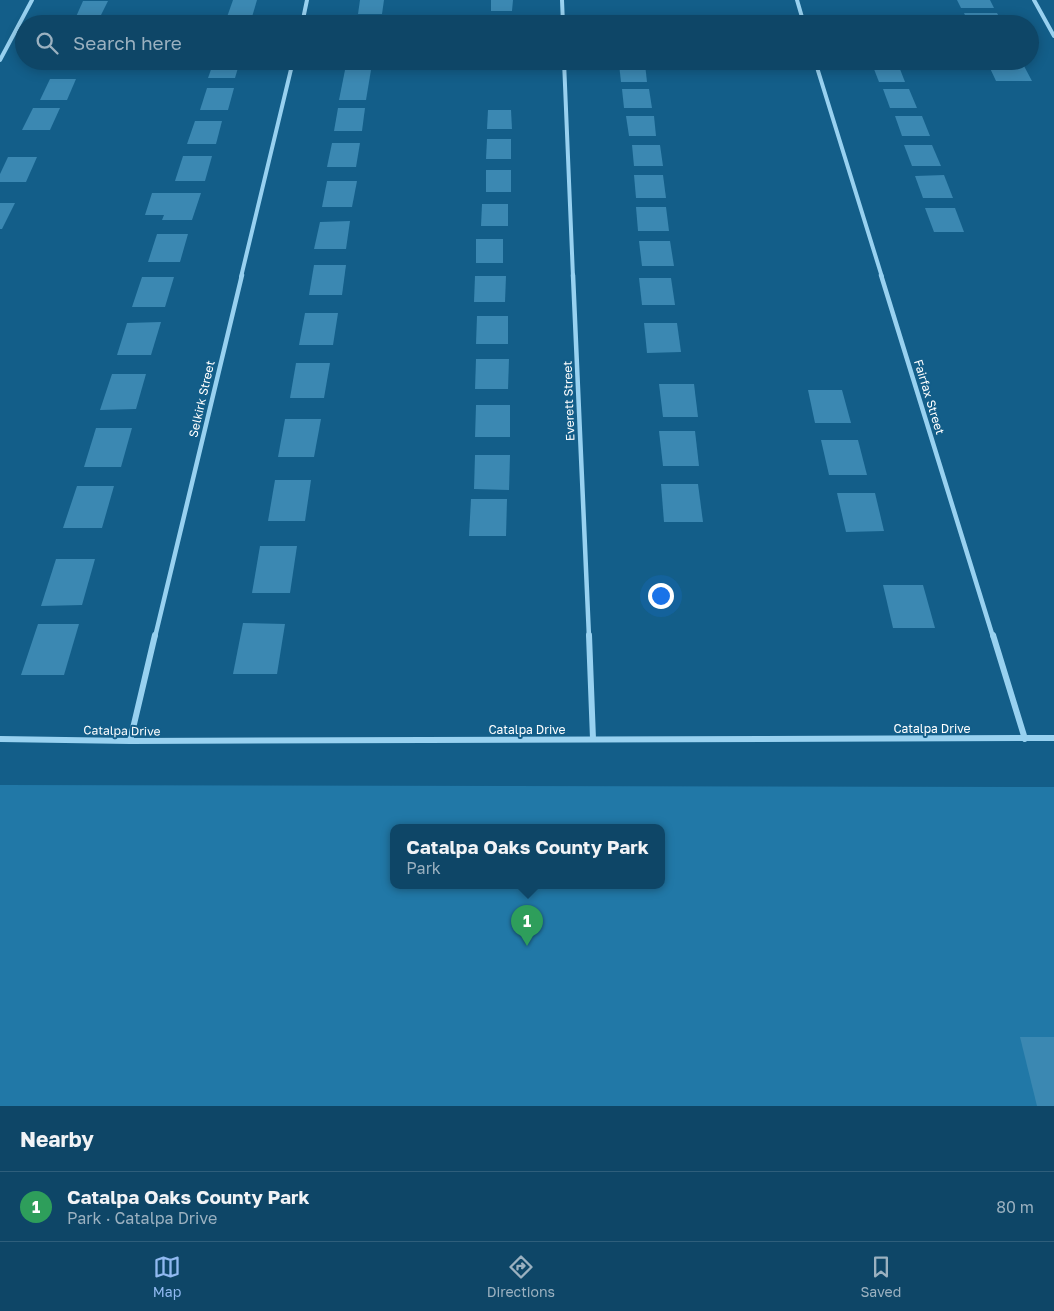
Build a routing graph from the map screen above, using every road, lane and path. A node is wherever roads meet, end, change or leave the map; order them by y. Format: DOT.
graph roads {
  1 [pos="32,0"];
  2 [pos="307,0"];
  3 [pos="562,0"];
  4 [pos="796,0"];
  5 [pos="1034,0"];
  6 [pos="24,15"];
  7 [pos="304,15"];
  8 [pos="563,15"];
  9 [pos="801,15"];
  10 [pos="15,32"];
  11 [pos="1054,36"];
  12 [pos="0,60"];
  13 [pos="291,70"];
  14 [pos="564,70"];
  15 [pos="818,70"];
  16 [pos="1025,738"];
  17 [pos="1054,738"];
  18 [pos="0,739"];
  19 [pos="594,739"];
  20 [pos="130,741"];
  1 -- 6 [label="street"];
  2 -- 7 [label="street"];
  3 -- 8 [label="street"];
  4 -- 9 [label="street"];
  5 -- 11 [label="street"];
  10 -- 12 [label="street"];
  13 -- 20 [label="street, Selkirk Street"];
  14 -- 19 [label="street, Everett Street"];
  15 -- 16 [label="street, Fairfax Street"];
  16 -- 17 [label="street, Catalpa Drive"];
  16 -- 19 [label="street, Catalpa Drive"];
  18 -- 20 [label="street, Catalpa Drive"];
  19 -- 20 [label="street, Catalpa Drive"];
}
